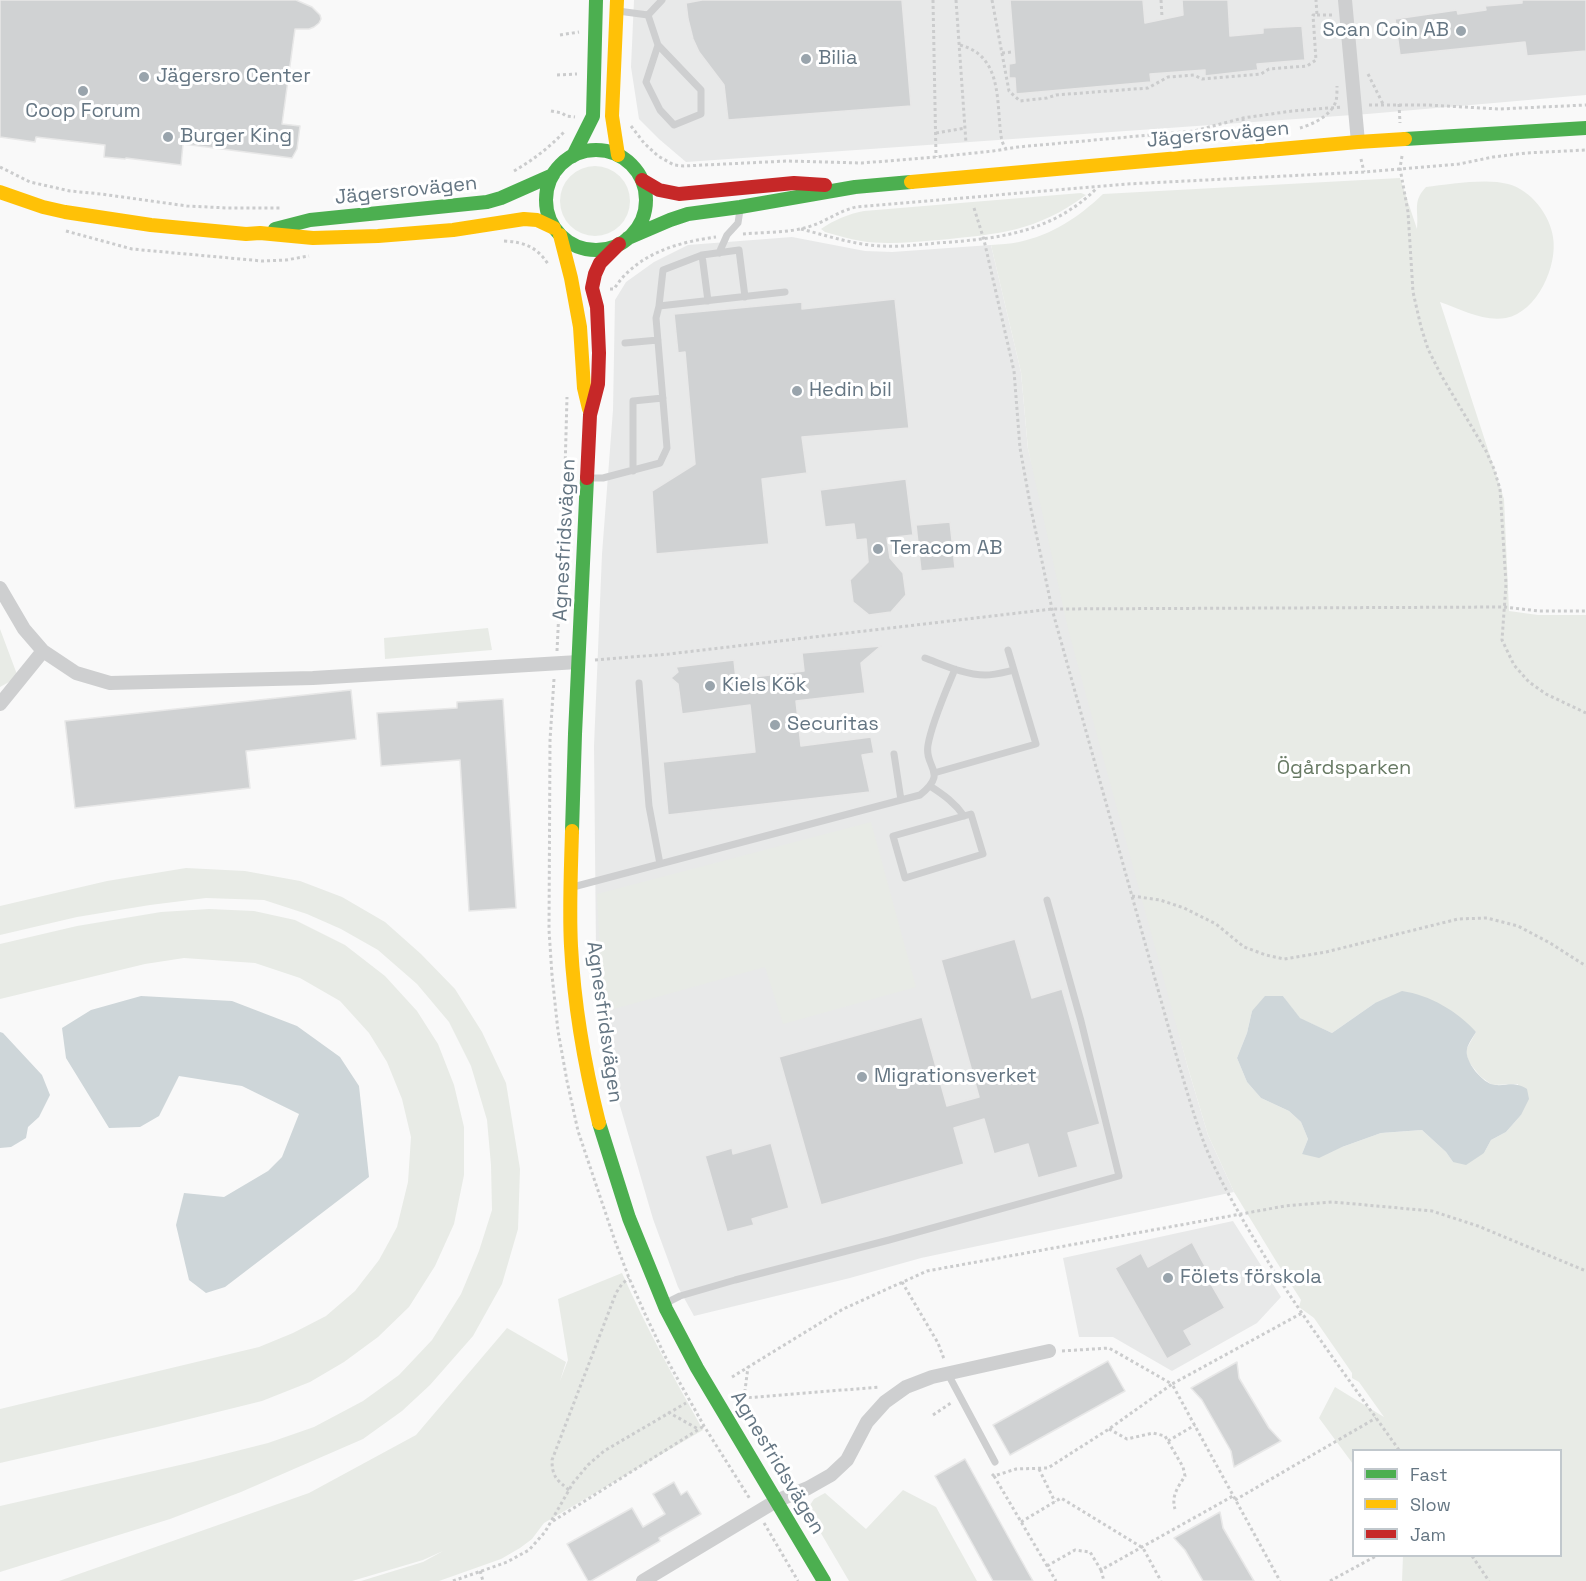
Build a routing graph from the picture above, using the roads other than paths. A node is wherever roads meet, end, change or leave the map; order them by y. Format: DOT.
graph roads {
  1 [pos="662,0"];
  2 [pos="1345,0"];
  3 [pos="595,5"];
  4 [pos="616,6"];
  5 [pos="648,15"];
  6 [pos="658,45"];
  7 [pos="1586,128"];
  8 [pos="1358,142"];
  9 [pos="618,155"];
  10 [pos="573,156"];
  11 [pos="553,175"];
  12 [pos="642,180"];
  13 [pos="855,188"];
  14 [pos="0,192"];
  15 [pos="740,207"];
  16 [pos="557,231"];
  17 [pos="260,233"];
  18 [pos="624,241"];
  19 [pos="719,253"];
  20 [pos="702,255"];
  21 [pos="785,292"];
  22 [pos="745,297"];
  23 [pos="708,301"];
  24 [pos="659,306"];
  25 [pos="658,340"];
  26 [pos="624,343"];
  27 [pos="663,398"];
  28 [pos="590,415"];
  29 [pos="633,471"];
  30 [pos="587,478"];
  31 [pos="0,588"];
  32 [pos="1008,650"];
  33 [pos="43,651"];
  34 [pos="925,658"];
  35 [pos="578,662"];
  36 [pos="955,669"];
  37 [pos="1014,670"];
  38 [pos="639,682"];
  39 [pos="0,704"];
  40 [pos="894,754"];
  41 [pos="934,773"];
  42 [pos="930,786"];
  43 [pos="901,800"];
  44 [pos="964,816"];
  45 [pos="660,864"];
  46 [pos="571,888"];
  47 [pos="1047,900"];
  48 [pos="664,1304"];
  49 [pos="1049,1351"];
  50 [pos="948,1374"];
  51 [pos="995,1462"];
  52 [pos="776,1501"];
  53 [pos="643,1581"];
  54 [pos="824,1581"];
  1 -- 5 [label="lane"];
  2 -- 8 [label="street"];
  3 -- 4 [label="lane"];
  3 -- 10 [label="main road"];
  4 -- 5 [label="lane"];
  4 -- 9 [label="main road"];
  5 -- 6 [label="lane"];
  6 -- 6 [label="lane"];
  7 -- 8 [label="main road, Jägersrovägen"];
  8 -- 13 [label="main road, Jägersrovägen"];
  9 -- 10 [label="main road"];
  9 -- 12 [label="main road"];
  10 -- 11 [label="main road"];
  11 -- 16 [label="main road"];
  11 -- 17 [label="main road, Jägersrovägen"];
  12 -- 13 [label="main road, Jägersrovägen"];
  12 -- 18 [label="main road"];
  13 -- 15 [label="main road, Jägersrovägen"];
  14 -- 17 [label="main road, Jägersrovägen"];
  15 -- 18 [label="main road, Jägersrovägen"];
  15 -- 19 [label="lane"];
  16 -- 17 [label="main road, Jägersrovägen"];
  16 -- 18 [label="main road"];
  16 -- 28 [label="main road, Agnesfridsvägen"];
  18 -- 28 [label="main road, Agnesfridsvägen"];
  19 -- 20 [label="lane"];
  19 -- 22 [label="lane"];
  20 -- 23 [label="lane"];
  20 -- 24 [label="lane"];
  21 -- 22 [label="lane"];
  22 -- 23 [label="lane"];
  23 -- 24 [label="lane"];
  24 -- 25 [label="lane"];
  25 -- 26 [label="lane"];
  25 -- 27 [label="lane"];
  27 -- 29 [label="lane"];
  27 -- 29 [label="lane"];
  28 -- 30 [label="main road, Agnesfridsvägen"];
  29 -- 30 [label="lane"];
  30 -- 35 [label="main road, Agnesfridsvägen"];
  31 -- 33 [label="street"];
  32 -- 37 [label="lane"];
  33 -- 35 [label="street"];
  33 -- 39 [label="street"];
  34 -- 36 [label="lane"];
  35 -- 46 [label="main road, Agnesfridsvägen"];
  36 -- 37 [label="lane"];
  36 -- 41 [label="lane"];
  37 -- 41 [label="lane"];
  38 -- 45 [label="lane"];
  40 -- 43 [label="lane"];
  41 -- 42 [label="lane"];
  42 -- 43 [label="lane"];
  42 -- 44 [label="lane"];
  43 -- 45 [label="lane"];
  44 -- 44 [label="lane"];
  45 -- 46 [label="lane"];
  46 -- 48 [label="main road, Agnesfridsvägen"];
  47 -- 48 [label="lane"];
  48 -- 52 [label="main road, Agnesfridsvägen"];
  49 -- 50 [label="street"];
  50 -- 51 [label="lane"];
  50 -- 52 [label="street"];
  52 -- 53 [label="street"];
  52 -- 54 [label="main road, Agnesfridsvägen"];
}
